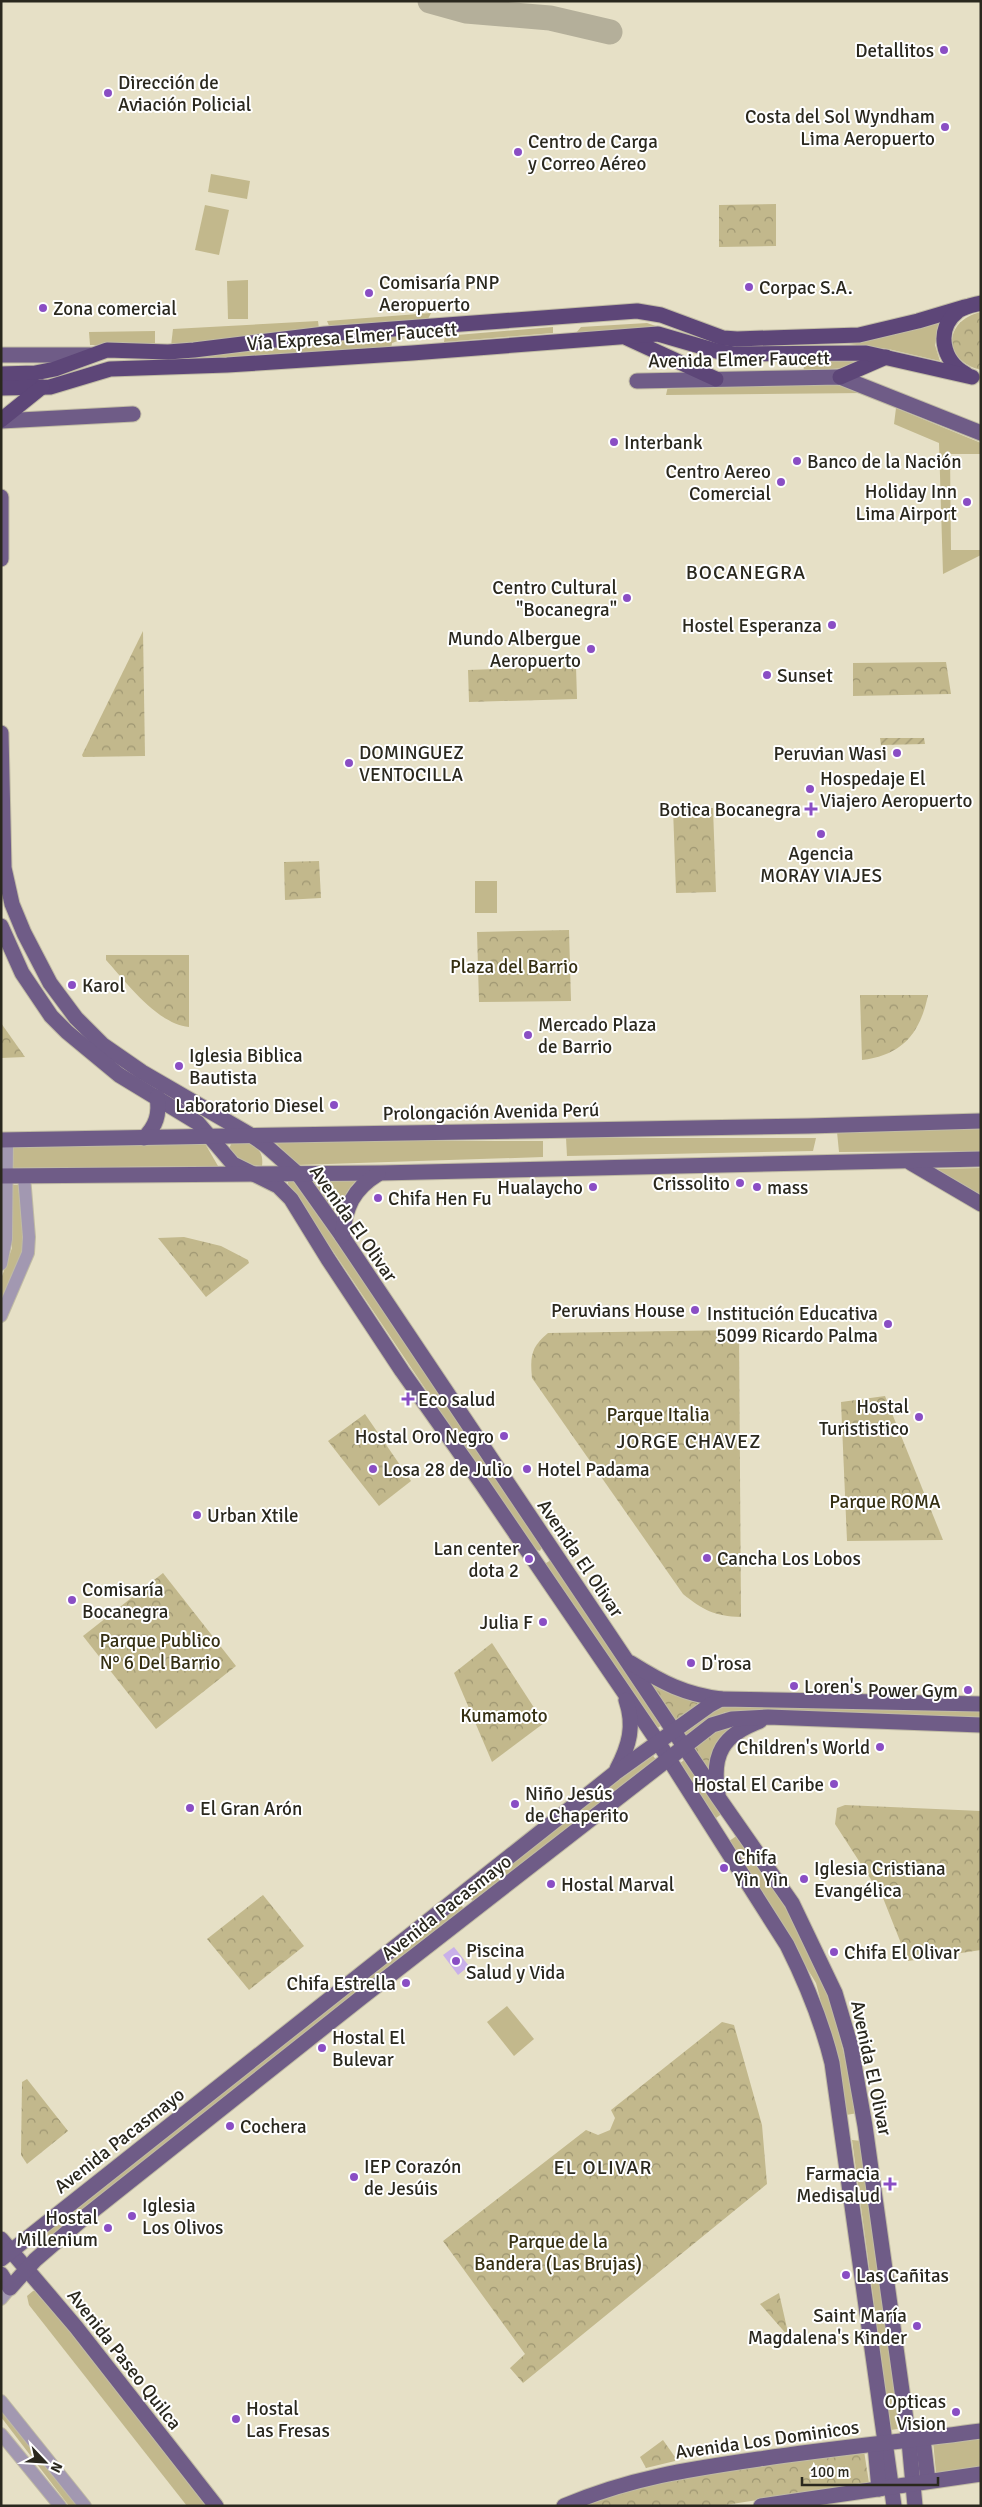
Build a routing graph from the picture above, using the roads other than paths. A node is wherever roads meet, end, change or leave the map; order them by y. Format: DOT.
graph roads {
  1 [pos="981,302"];
  2 [pos="964,307"];
  3 [pos="623,336"];
  4 [pos="1,355"];
  5 [pos="90,355"];
  6 [pos="886,357"];
  7 [pos="1,374"];
  8 [pos="840,376"];
  9 [pos="976,378"];
  10 [pos="716,379"];
  11 [pos="637,381"];
  12 [pos="42,387"];
  13 [pos="1,388"];
  14 [pos="133,414"];
  15 [pos="1,420"];
  16 [pos="981,433"];
  17 [pos="1,497"];
  18 [pos="1,541"];
  19 [pos="1,559"];
  20 [pos="1,733"];
  21 [pos="1,926"];
  22 [pos="157,1097"];
  23 [pos="981,1121"];
  24 [pos="209,1135"];
  25 [pos="144,1138"];
  26 [pos="4,1140"];
  27 [pos="259,1140"];
  28 [pos="981,1159"];
  29 [pos="909,1162"];
  30 [pos="255,1174"];
  31 [pos="298,1174"];
  32 [pos="380,1174"];
  33 [pos="3,1176"];
  34 [pos="24,1176"];
  35 [pos="981,1204"];
  36 [pos="342,1236"];
  37 [pos="1,1264"];
  38 [pos="1,1316"];
  39 [pos="626,1660"];
  40 [pos="622,1690"];
  41 [pos="721,1699"];
  42 [pos="981,1704"];
  43 [pos="768,1717"];
  44 [pos="981,1725"];
  45 [pos="673,1730"];
  46 [pos="658,1742"];
  47 [pos="685,1747"];
  48 [pos="669,1759"];
  49 [pos="615,1773"];
  50 [pos="718,1797"];
  51 [pos="1,2239"];
  52 [pos="6,2255"];
  53 [pos="26,2269"];
  54 [pos="1,2274"];
  55 [pos="6,2293"];
  56 [pos="1,2401"];
  57 [pos="981,2431"];
  58 [pos="1,2434"];
  59 [pos="916,2440"];
  60 [pos="880,2444"];
  61 [pos="981,2474"];
  62 [pos="928,2482"];
  63 [pos="912,2484"];
  64 [pos="885,2488"];
  65 [pos="60,2506"];
  66 [pos="85,2506"];
  67 [pos="216,2506"];
  68 [pos="564,2506"];
  69 [pos="761,2506"];
  70 [pos="894,2506"];
  71 [pos="915,2506"];
  1 -- 2 [label="highway, Vía Expresa Elmer Faucett"];
  2 -- 5 [label="highway, Vía Expresa Elmer Faucett"];
  2 -- 9 [label="highway"];
  3 -- 6 [label="highway, Vía Expresa Elmer Faucett"];
  3 -- 10 [label="highway"];
  3 -- 12 [label="highway, Vía Expresa Elmer Faucett"];
  4 -- 5 [label="main road"];
  5 -- 7 [label="highway, Vía Expresa Elmer Faucett"];
  6 -- 8 [label="highway"];
  6 -- 9 [label="highway, Vía Expresa Elmer Faucett"];
  8 -- 10 [label="main road, Avenida Elmer Faucett"];
  8 -- 16 [label="main road, Avenida Elmer Faucett"];
  10 -- 11 [label="main road, Avenida Elmer Faucett"];
  12 -- 13 [label="highway, Vía Expresa Elmer Faucett"];
  12 -- 15 [label="highway"];
  14 -- 15 [label="main road"];
  17 -- 18 [label="main road"];
  18 -- 19 [label="main road"];
  20 -- 27 [label="main road, Avenida El Olivar"];
  21 -- 22 [label="main road, Avenida El Olivar"];
  22 -- 24 [label="main road, Avenida El Olivar"];
  22 -- 25 [label="main road"];
  23 -- 27 [label="main road, Prolongación Avenida Perú"];
  24 -- 25 [label="main road, Prolongación Avenida Perú"];
  24 -- 27 [label="main road, Prolongación Avenida Perú"];
  24 -- 30 [label="main road, Avenida El Olivar"];
  25 -- 26 [label="main road, Prolongación Avenida Perú"];
  26 -- 33 [label="street"];
  27 -- 30 [label="main road"];
  27 -- 31 [label="main road, Avenida El Olivar"];
  28 -- 29 [label="main road"];
  29 -- 32 [label="main road"];
  29 -- 35 [label="main road"];
  30 -- 31 [label="main road"];
  30 -- 34 [label="main road"];
  30 -- 40 [label="main road, Avenida El Olivar"];
  31 -- 32 [label="main road"];
  31 -- 36 [label="main road, Avenida El Olivar"];
  32 -- 36 [label="main road"];
  33 -- 34 [label="main road"];
  33 -- 37 [label="street"];
  34 -- 38 [label="street"];
  36 -- 39 [label="main road, Avenida El Olivar"];
  39 -- 41 [label="main road"];
  39 -- 45 [label="main road, Avenida El Olivar"];
  40 -- 46 [label="main road, Avenida El Olivar"];
  40 -- 49 [label="main road"];
  41 -- 42 [label="main road, Avenida Pacasmayo"];
  41 -- 45 [label="main road, Avenida Pacasmayo"];
  43 -- 44 [label="main road, Avenida Pacasmayo"];
  43 -- 47 [label="main road, Avenida Pacasmayo"];
  43 -- 50 [label="main road"];
  45 -- 46 [label="main road, Avenida Pacasmayo"];
  45 -- 47 [label="main road, Avenida El Olivar"];
  46 -- 48 [label="main road, Avenida El Olivar"];
  46 -- 49 [label="main road, Avenida Pacasmayo"];
  47 -- 48 [label="main road, Avenida Pacasmayo"];
  47 -- 50 [label="main road, Avenida El Olivar"];
  48 -- 53 [label="main road, Avenida Pacasmayo"];
  48 -- 60 [label="main road, Avenida El Olivar"];
  49 -- 52 [label="main road, Avenida Pacasmayo"];
  50 -- 59 [label="main road, Avenida El Olivar"];
  51 -- 52 [label="main road, Avenida Paseo Quilca"];
  52 -- 53 [label="main road, Avenida Paseo Quilca"];
  53 -- 55 [label="main road, Avenida Pacasmayo"];
  53 -- 67 [label="main road, Avenida Paseo Quilca"];
  54 -- 55 [label="main road"];
  56 -- 66 [label="street"];
  57 -- 59 [label="main road, Avenida Los Dominicos"];
  58 -- 65 [label="street"];
  59 -- 60 [label="main road, Avenida Los Dominicos"];
  59 -- 62 [label="main road"];
  59 -- 63 [label="main road, Avenida El Olivar"];
  60 -- 64 [label="main road, Avenida El Olivar"];
  60 -- 68 [label="main road, Avenida Los Dominicos"];
  61 -- 62 [label="main road"];
  62 -- 63 [label="main road"];
  63 -- 64 [label="main road"];
  63 -- 71 [label="main road, Avenida El Olivar"];
  64 -- 69 [label="main road"];
  64 -- 70 [label="main road"];
}
